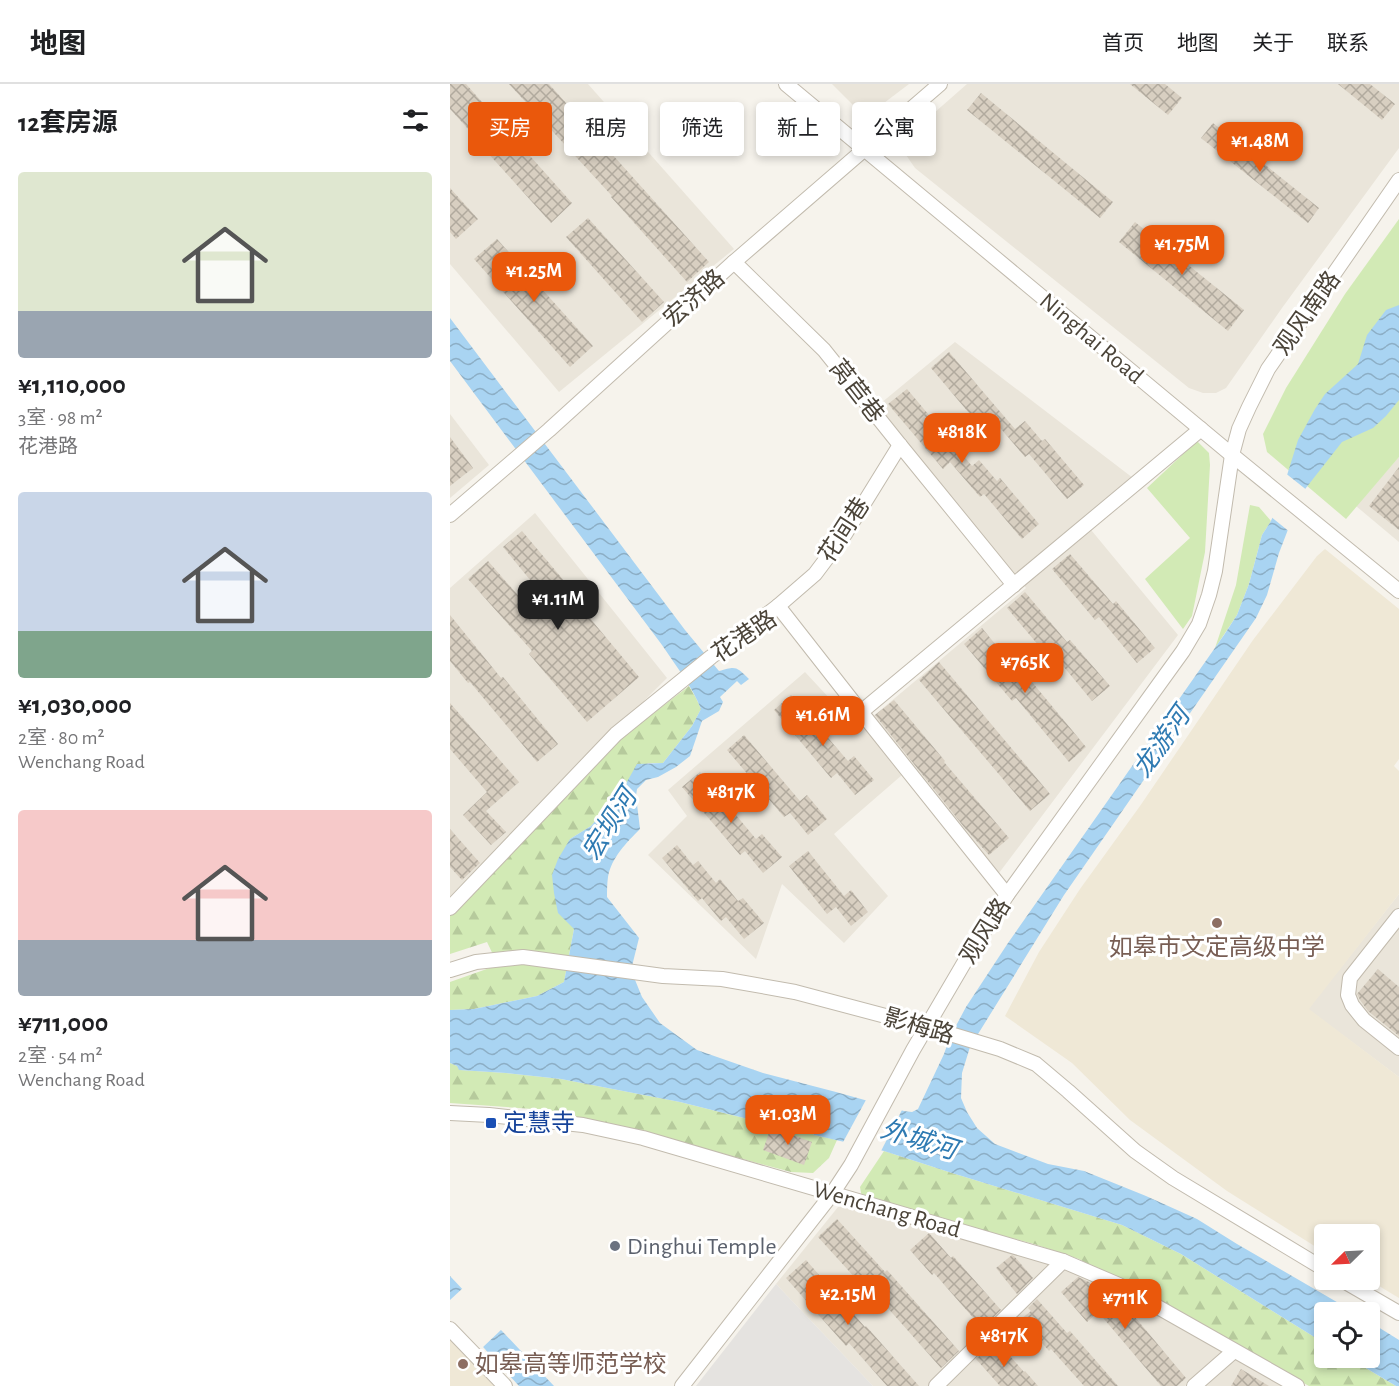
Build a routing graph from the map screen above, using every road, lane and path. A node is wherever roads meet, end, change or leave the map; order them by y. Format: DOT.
graph roads {
  1 [pos="786,84"];
  2 [pos="940,84"];
  3 [pos="919,102"];
  4 [pos="852,138"];
  5 [pos="857,156"];
  6 [pos="873,156"];
  7 [pos="1399,180"];
  8 [pos="734,262"];
  9 [pos="1201,429"];
  10 [pos="900,445"];
  11 [pos="1232,455"];
  12 [pos="450,515"];
  13 [pos="1014,585"];
  14 [pos="1399,591"];
  15 [pos="778,606"];
  16 [pos="861,712"];
  17 [pos="1007,895"];
  18 [pos="450,908"];
  19 [pos="1399,916"];
  20 [pos="450,970"];
  21 [pos="927,1027"];
  22 [pos="1399,1048"];
  23 [pos="450,1113"];
  24 [pos="832,1194"];
  25 [pos="1063,1261"];
  26 [pos="1314,1263"];
  27 [pos="1359,1290"];
  28 [pos="1399,1313"];
  29 [pos="450,1329"];
  30 [pos="1234,1351"];
  31 [pos="505,1386"];
  32 [pos="682,1386"];
  33 [pos="936,1386"];
  34 [pos="1194,1386"];
  35 [pos="1297,1386"];
  1 -- 4 [label="street, Ninghai Road"];
  2 -- 3 [label="street, 宏济路"];
  5 -- 8 [label="street, 宏济路"];
  6 -- 9 [label="street, Ninghai Road"];
  7 -- 11 [label="street, 观风南路"];
  8 -- 10 [label="street, 莴苣巷"];
  8 -- 12 [label="street, 宏济路"];
  9 -- 11 [label="street, Ninghai Road"];
  9 -- 13 [label="street"];
  10 -- 13 [label="street, 莴苣巷"];
  10 -- 15 [label="street, 花间巷"];
  11 -- 14 [label="street, Ninghai Road"];
  11 -- 17 [label="street, 观风路"];
  13 -- 16 [label="street"];
  15 -- 16 [label="street, 花港路"];
  15 -- 18 [label="street, 花港路"];
  16 -- 17 [label="street, 花港路"];
  17 -- 21 [label="street, 观风路"];
  19 -- 22 [label="street"];
  20 -- 21 [label="street, 影梅路"];
  21 -- 24 [label="street, 观风路"];
  21 -- 26 [label="street, 影梅路"];
  23 -- 24 [label="street, Wenchang Road"];
  24 -- 25 [label="street, Wenchang Road"];
  24 -- 32 [label="street, 观风路"];
  25 -- 30 [label="street, Wenchang Road"];
  25 -- 33 [label="street"];
  27 -- 28 [label="street"];
  29 -- 31 [label="street"];
  30 -- 34 [label="street"];
  30 -- 35 [label="street, Wenchang Road"];
}
